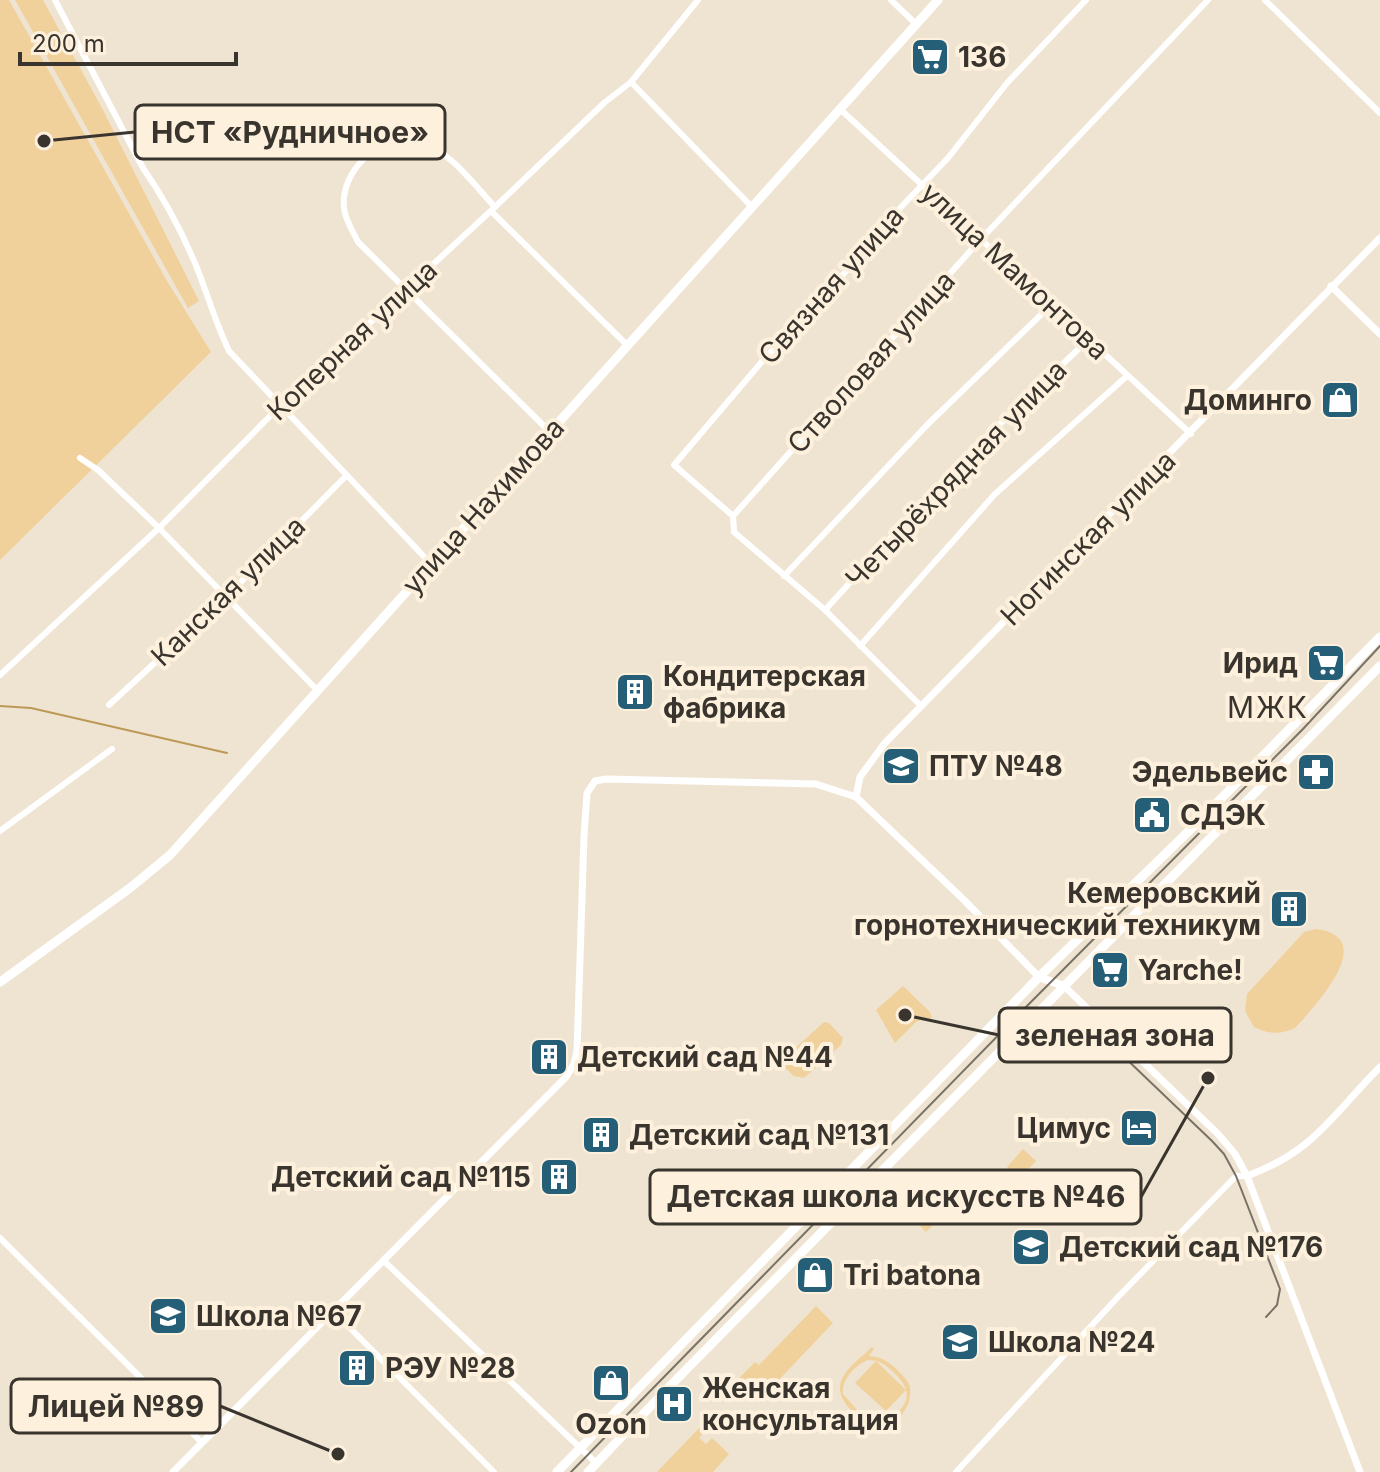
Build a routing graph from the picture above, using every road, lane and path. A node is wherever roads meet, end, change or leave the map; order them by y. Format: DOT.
graph roads {
  1 [pos="55,0"];
  2 [pos="698,0"];
  3 [pos="891,0"];
  4 [pos="938,0"];
  5 [pos="1086,0"];
  6 [pos="1208,0"];
  7 [pos="1265,0"];
  8 [pos="916,24"];
  9 [pos="631,82"];
  10 [pos="839,108"];
  11 [pos="1380,113"];
  12 [pos="922,185"];
  13 [pos="751,206"];
  14 [pos="493,209"];
  15 [pos="1380,238"];
  16 [pos="981,239"];
  17 [pos="1331,286"];
  18 [pos="405,290"];
  19 [pos="1051,305"];
  20 [pos="1380,334"];
  21 [pos="1089,339"];
  22 [pos="627,345"];
  23 [pos="1127,376"];
  24 [pos="280,406"];
  25 [pos="549,431"];
  26 [pos="1191,434"];
  27 [pos="80,458"];
  28 [pos="346,476"];
  29 [pos="733,516"];
  30 [pos="159,528"];
  31 [pos="432,565"];
  32 [pos="784,576"];
  33 [pos="226,597"];
  34 [pos="825,610"];
  35 [pos="1380,637"];
  36 [pos="860,646"];
  37 [pos="1380,666"];
  38 [pos="0,675"];
  39 [pos="318,691"];
  40 [pos="109,705"];
  41 [pos="921,706"];
  42 [pos="112,749"];
  43 [pos="856,797"];
  44 [pos="0,831"];
  45 [pos="1039,977"];
  46 [pos="0,982"];
  47 [pos="1064,986"];
  48 [pos="1380,1067"];
  49 [pos="1247,1176"];
  50 [pos="0,1238"];
  51 [pos="384,1261"];
  52 [pos="333,1311"];
  53 [pos="202,1443"];
  54 [pos="580,1448"];
  55 [pos="596,1463"];
  56 [pos="173,1472"];
  57 [pos="494,1472"];
  58 [pos="557,1472"];
  59 [pos="588,1472"];
  60 [pos="956,1472"];
  61 [pos="1360,1472"];
  1 -- 24 [label="street"];
  2 -- 9 [label="street, Коперная улица"];
  3 -- 8 [label="street"];
  4 -- 8 [label="main road, улица Нахимова"];
  5 -- 12 [label="street, Связная улица"];
  6 -- 16 [label="street, Стволовая улица"];
  7 -- 11 [label="street"];
  8 -- 10 [label="main road, улица Нахимова"];
  9 -- 13 [label="street"];
  9 -- 14 [label="street, Коперная улица"];
  10 -- 12 [label="street, улица Мамонтова"];
  10 -- 13 [label="main road, улица Нахимова"];
  12 -- 16 [label="street, улица Мамонтова"];
  12 -- 29 [label="street, Связная улица"];
  13 -- 22 [label="main road, улица Нахимова"];
  14 -- 18 [label="street, Коперная улица"];
  14 -- 18 [label="street"];
  14 -- 22 [label="street"];
  15 -- 17 [label="street, Ногинская улица"];
  16 -- 19 [label="street, улица Мамонтова"];
  16 -- 29 [label="street, Стволовая улица"];
  17 -- 20 [label="street"];
  17 -- 26 [label="street, Ногинская улица"];
  18 -- 24 [label="street, Коперная улица"];
  18 -- 25 [label="street"];
  19 -- 21 [label="street, улица Мамонтова"];
  19 -- 32 [label="street"];
  21 -- 23 [label="street, улица Мамонтова"];
  21 -- 34 [label="street, Четырёхрядная улица"];
  22 -- 25 [label="main road, улица Нахимова"];
  23 -- 26 [label="street, улица Мамонтова"];
  23 -- 36 [label="street"];
  24 -- 28 [label="street"];
  24 -- 30 [label="street, Коперная улица"];
  25 -- 31 [label="main road, улица Нахимова"];
  26 -- 41 [label="street, Ногинская улица"];
  27 -- 30 [label="street"];
  28 -- 31 [label="street"];
  28 -- 33 [label="street, Канская улица"];
  29 -- 32 [label="street"];
  30 -- 33 [label="street"];
  30 -- 38 [label="street, Коперная улица"];
  31 -- 39 [label="main road, улица Нахимова"];
  32 -- 34 [label="street"];
  33 -- 39 [label="street"];
  33 -- 40 [label="street, Канская улица"];
  34 -- 36 [label="street"];
  35 -- 45 [label="main road"];
  36 -- 41 [label="street"];
  37 -- 47 [label="main road"];
  39 -- 46 [label="main road, улица Нахимова"];
  41 -- 43 [label="street, Ногинская улица"];
  42 -- 44 [label="street"];
  43 -- 45 [label="street"];
  43 -- 51 [label="street"];
  45 -- 47 [label="main road"];
  45 -- 54 [label="main road"];
  47 -- 49 [label="street"];
  47 -- 55 [label="main road"];
  48 -- 49 [label="street"];
  49 -- 60 [label="street"];
  49 -- 61 [label="street"];
  50 -- 53 [label="street"];
  51 -- 52 [label="street"];
  51 -- 54 [label="street"];
  52 -- 53 [label="street"];
  52 -- 57 [label="street"];
  53 -- 56 [label="street"];
  54 -- 55 [label="street"];
  54 -- 58 [label="main road"];
  55 -- 59 [label="main road"];
}
